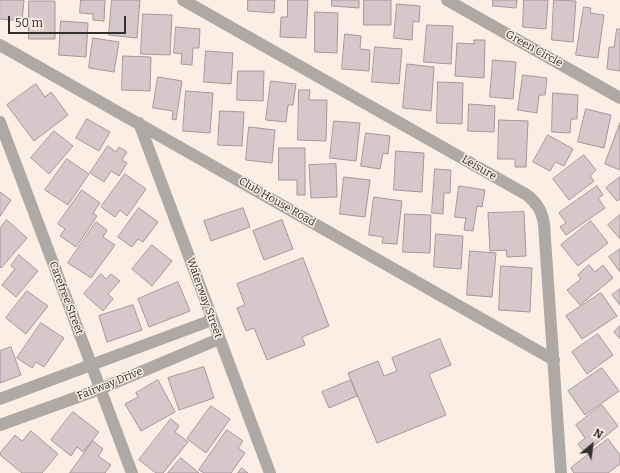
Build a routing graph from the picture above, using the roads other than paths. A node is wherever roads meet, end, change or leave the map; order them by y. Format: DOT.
graph roads {
  1 [pos="183,0"];
  2 [pos="447,0"];
  3 [pos="0,46"];
  4 [pos="620,98"];
  5 [pos="0,122"];
  6 [pos="139,123"];
  7 [pos="212,320"];
  8 [pos="219,339"];
  9 [pos="554,360"];
  10 [pos="91,364"];
  11 [pos="100,388"];
  12 [pos="0,399"];
  13 [pos="0,425"];
  14 [pos="132,473"];
  15 [pos="270,473"];
  16 [pos="561,473"];
  1 -- 9 [label="street, Leisure"];
  2 -- 4 [label="street, Green Circle"];
  3 -- 6 [label="street, Club House Road"];
  5 -- 10 [label="street, Carefree Street"];
  6 -- 7 [label="street, Waterway Street"];
  6 -- 9 [label="street, Club House Road"];
  7 -- 8 [label="street, Waterway Street"];
  7 -- 10 [label="street"];
  8 -- 11 [label="street, Fairway Drive"];
  8 -- 15 [label="street, Waterway Street"];
  9 -- 16 [label="street, Leisure"];
  10 -- 11 [label="street, Carefree Street"];
  10 -- 12 [label="street"];
  11 -- 13 [label="street, Fairway Drive"];
  11 -- 14 [label="street, Carefree Street"];
}
